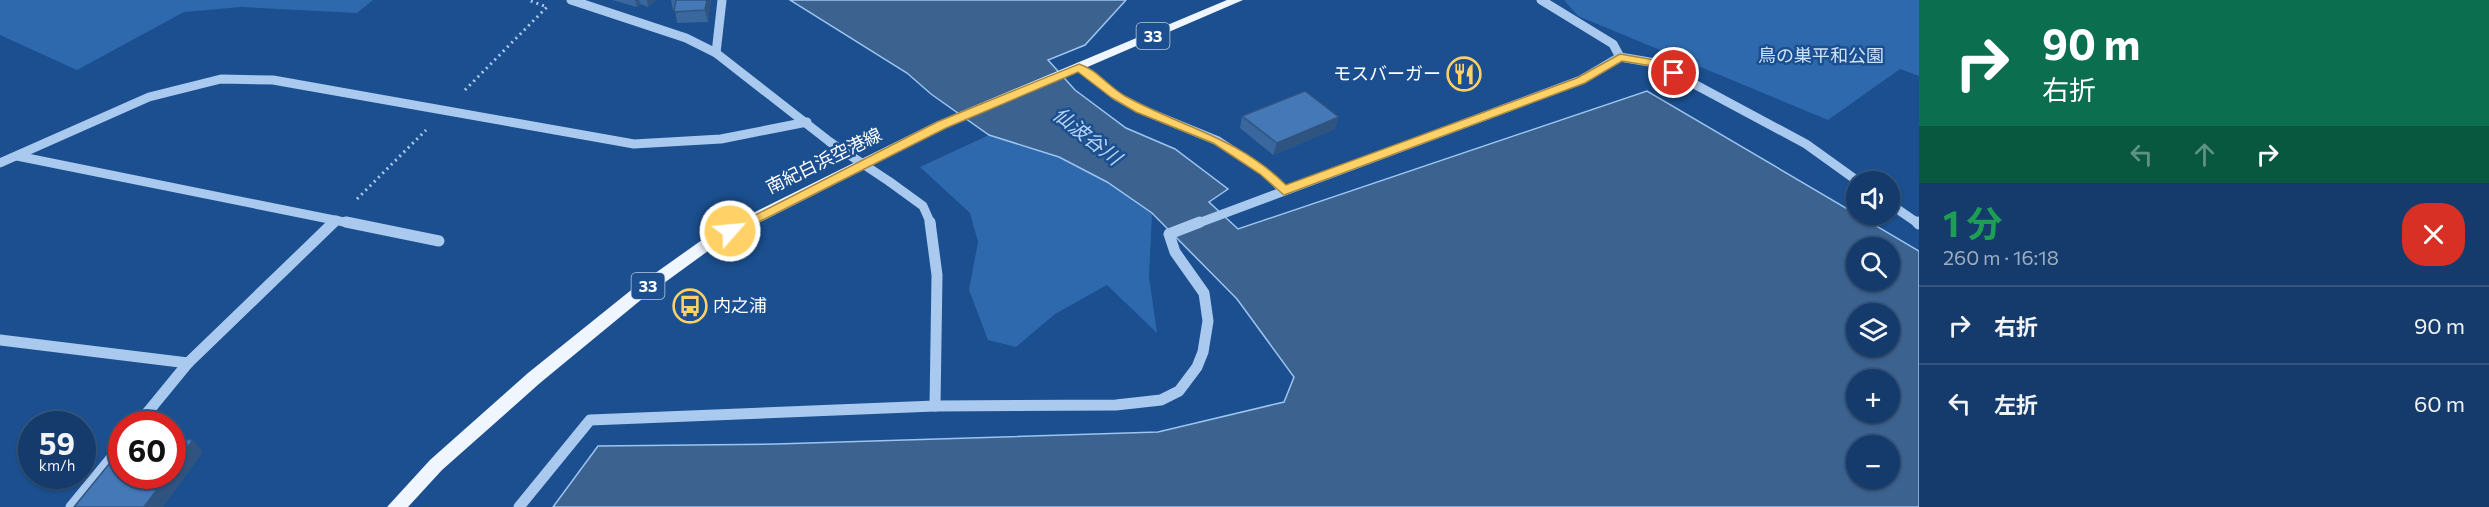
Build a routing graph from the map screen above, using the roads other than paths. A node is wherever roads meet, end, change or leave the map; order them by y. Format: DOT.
graph roads {
  1 [pos="571,0"];
  2 [pos="722,0"];
  3 [pos="1237,0"];
  4 [pos="1541,0"];
  5 [pos="716,53"];
  6 [pos="1620,57"];
  7 [pos="1074,69"];
  8 [pos="807,122"];
  9 [pos="17,156"];
  10 [pos="0,163"];
  11 [pos="1846,173"];
  12 [pos="1284,191"];
  13 [pos="1900,211"];
  14 [pos="336,220"];
  15 [pos="1919,224"];
  16 [pos="439,241"];
  17 [pos="0,340"];
  18 [pos="188,363"];
  19 [pos="934,406"];
  20 [pos="149,411"];
  21 [pos="108,462"];
  22 [pos="71,507"];
  23 [pos="396,507"];
  24 [pos="519,507"];
  1 -- 5 [label="street"];
  2 -- 5 [label="street"];
  3 -- 7 [label="main road, 南紀白浜空港線 / 33"];
  4 -- 6 [label="street"];
  5 -- 8 [label="street"];
  6 -- 11 [label="street"];
  6 -- 12 [label="street"];
  7 -- 12 [label="street"];
  7 -- 23 [label="main road, 南紀白浜空港線 / 33"];
  8 -- 9 [label="street"];
  8 -- 19 [label="street, bridge"];
  9 -- 10 [label="street"];
  9 -- 14 [label="street"];
  12 -- 19 [label="street"];
  13 -- 15 [label="street"];
  14 -- 16 [label="street"];
  14 -- 18 [label="street"];
  17 -- 18 [label="street"];
  18 -- 20 [label="street"];
  19 -- 24 [label="street"];
  21 -- 22 [label="street"];
}
